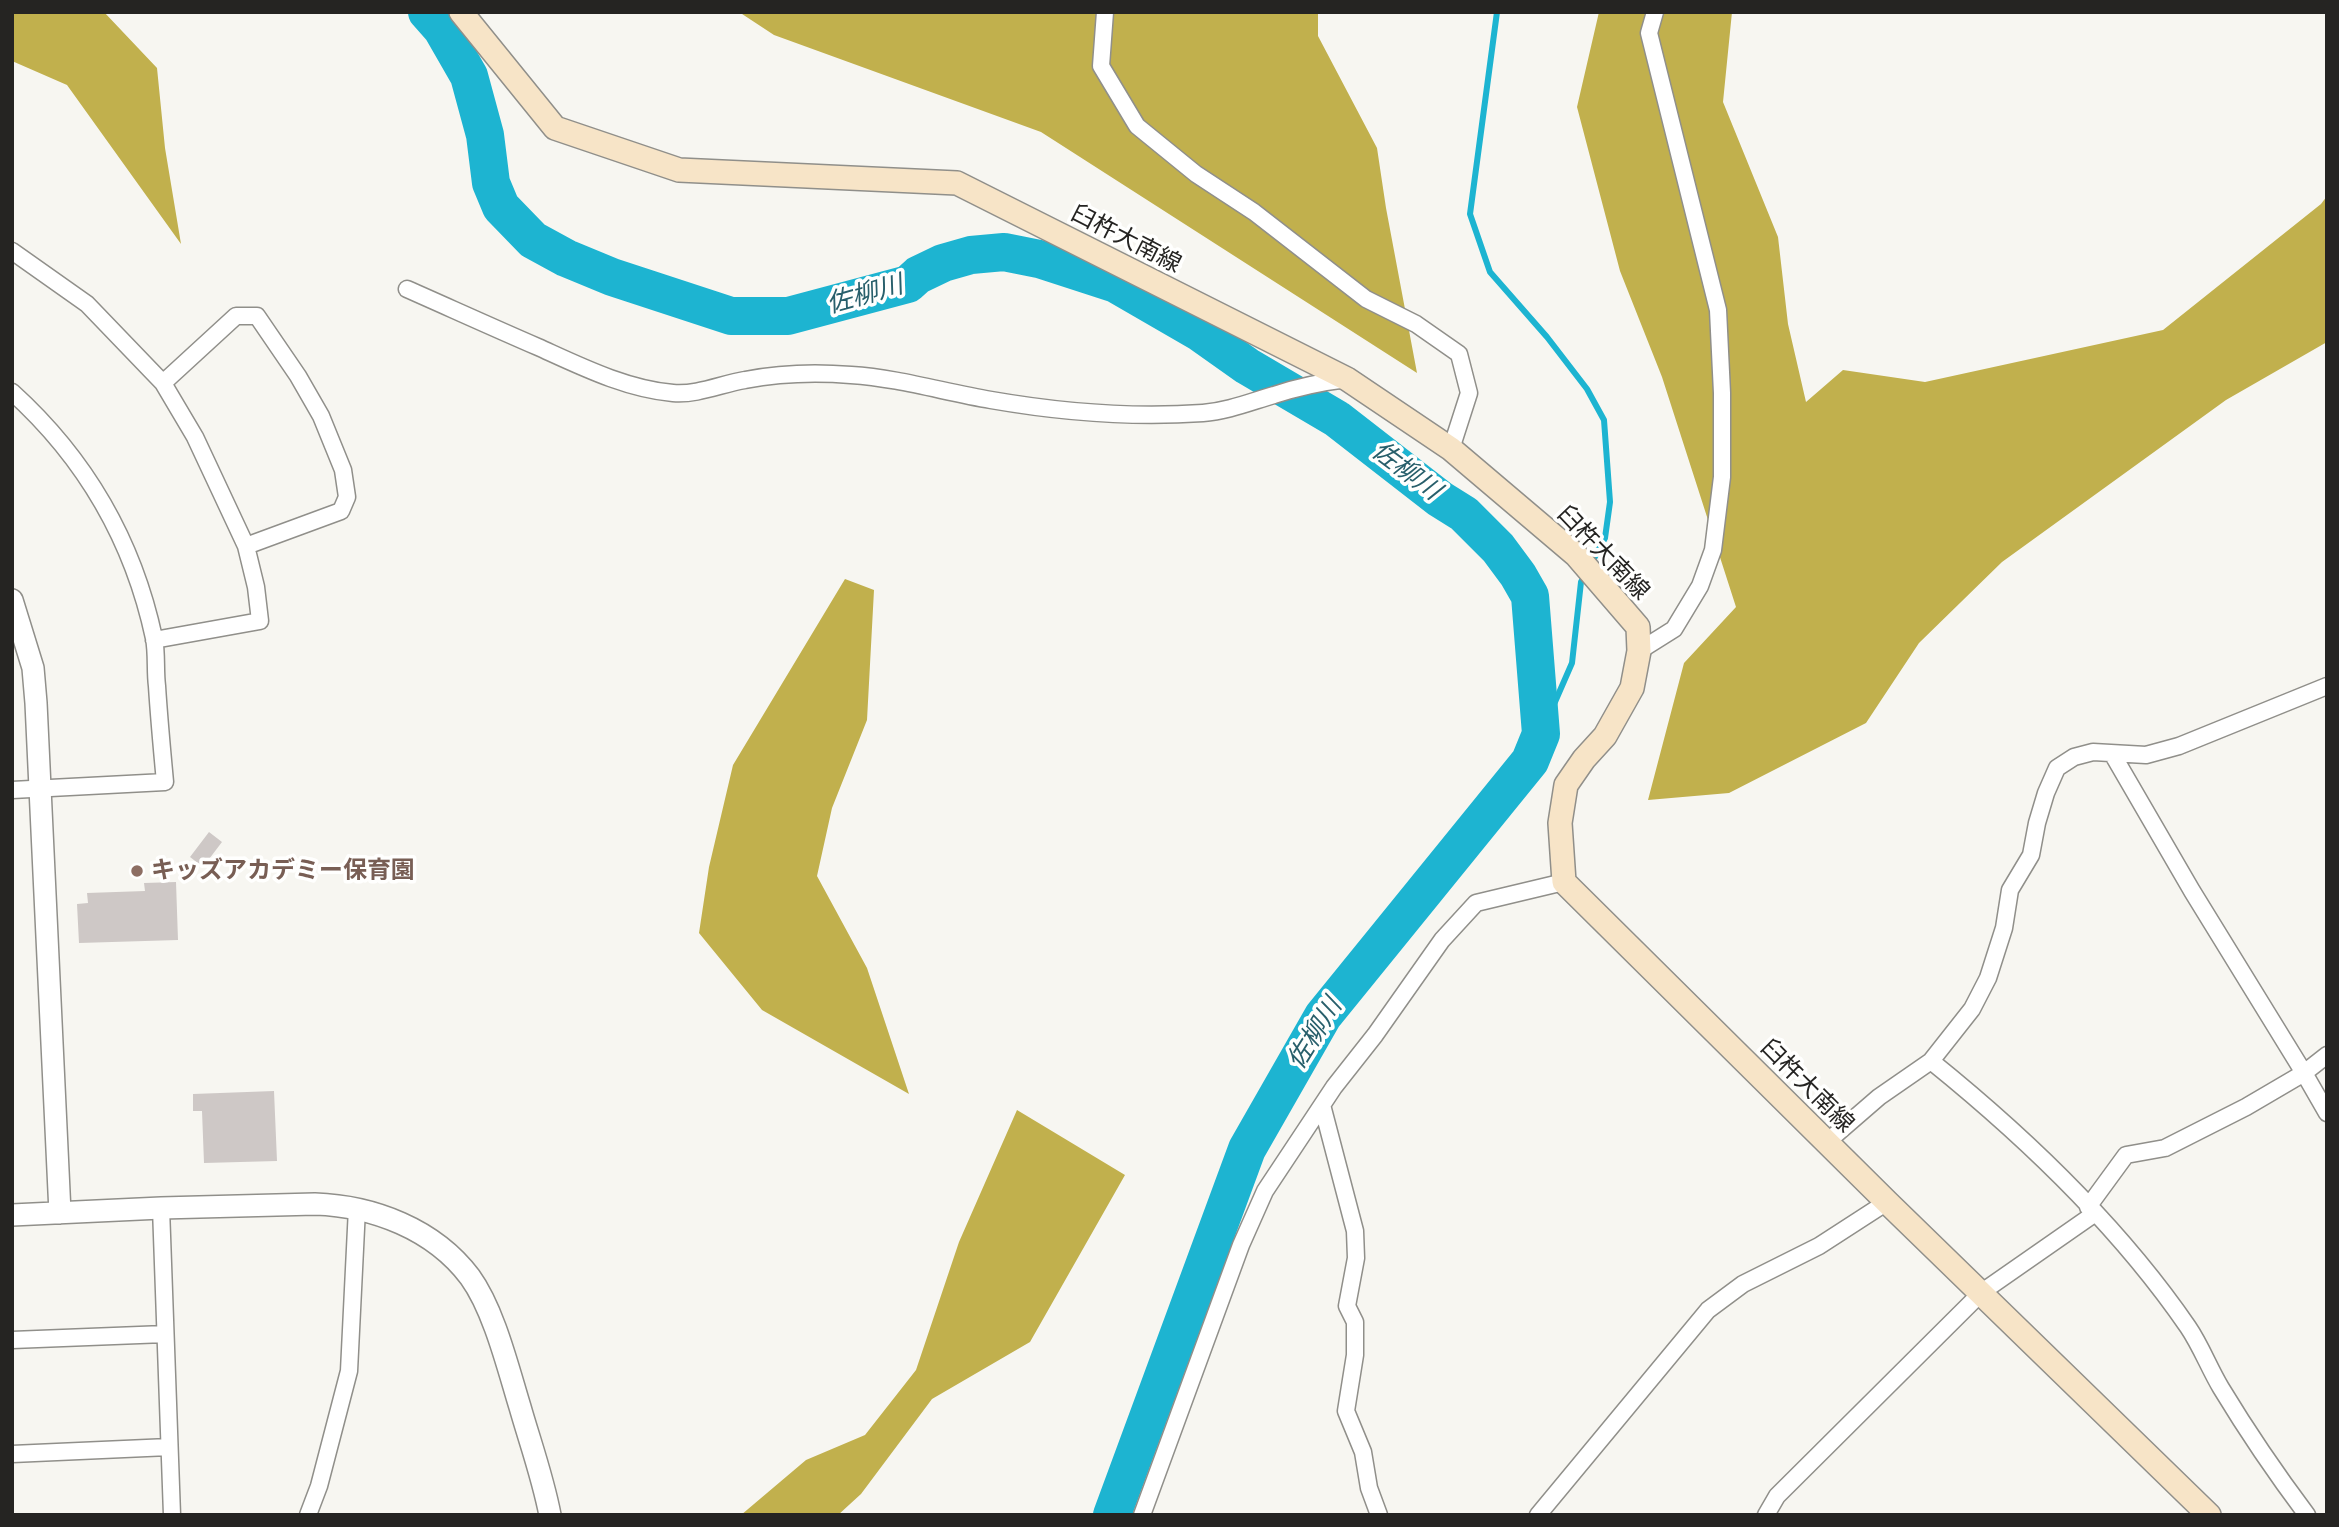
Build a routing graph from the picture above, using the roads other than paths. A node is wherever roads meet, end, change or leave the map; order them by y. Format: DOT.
graph roads {
  1 [pos="461,12"];
  2 [pos="1105,12"];
  3 [pos="1655,12"];
  4 [pos="12,251"];
  5 [pos="407,289"];
  6 [pos="1346,379"];
  7 [pos="163,383"];
  8 [pos="12,392"];
  9 [pos="1451,449"];
  10 [pos="246,546"];
  11 [pos="12,600"];
  12 [pos="154,640"];
  13 [pos="1639,651"];
  14 [pos="2327,686"];
  15 [pos="2113,755"];
  16 [pos="40,788"];
  17 [pos="12,790"];
  18 [pos="1564,883"];
  19 [pos="2327,1055"];
  20 [pos="1931,1061"];
  21 [pos="2304,1073"];
  22 [pos="1322,1105"];
  23 [pos="2327,1113"];
  24 [pos="1827,1142"];
  25 [pos="1887,1202"];
  26 [pos="161,1208"];
  27 [pos="357,1208"];
  28 [pos="2091,1210"];
  29 [pos="60,1213"];
  30 [pos="12,1215"];
  31 [pos="1982,1292"];
  32 [pos="165,1334"];
  33 [pos="12,1340"];
  34 [pos="169,1447"];
  35 [pos="12,1454"];
  36 [pos="172,1515"];
  37 [pos="308,1515"];
  38 [pos="551,1515"];
  39 [pos="1142,1515"];
  40 [pos="1379,1515"];
  41 [pos="1538,1515"];
  42 [pos="1766,1515"];
  43 [pos="2209,1515"];
  44 [pos="2307,1515"];
  1 -- 6 [label="main road, 臼杵大南線"];
  2 -- 9 [label="street"];
  3 -- 13 [label="street"];
  4 -- 7 [label="street"];
  5 -- 6 [label="street"];
  6 -- 9 [label="main road, 臼杵大南線"];
  7 -- 10 [label="street"];
  7 -- 10 [label="street"];
  8 -- 12 [label="street"];
  9 -- 13 [label="main road, 臼杵大南線"];
  10 -- 12 [label="street"];
  11 -- 16 [label="street"];
  12 -- 16 [label="street"];
  13 -- 18 [label="main road, 臼杵大南線"];
  14 -- 15 [label="street"];
  15 -- 20 [label="street"];
  15 -- 21 [label="street"];
  16 -- 17 [label="street"];
  16 -- 29 [label="street"];
  18 -- 22 [label="street"];
  18 -- 24 [label="main road, 臼杵大南線"];
  19 -- 21 [label="street"];
  20 -- 24 [label="street"];
  20 -- 28 [label="street"];
  21 -- 23 [label="street"];
  21 -- 28 [label="street"];
  22 -- 39 [label="street"];
  22 -- 40 [label="street"];
  24 -- 25 [label="main road, 臼杵大南線"];
  25 -- 31 [label="main road, 臼杵大南線"];
  25 -- 41 [label="street"];
  26 -- 27 [label="street"];
  26 -- 29 [label="street"];
  26 -- 32 [label="street"];
  27 -- 37 [label="street"];
  27 -- 38 [label="street"];
  28 -- 31 [label="street"];
  28 -- 44 [label="street"];
  29 -- 30 [label="street"];
  31 -- 42 [label="street"];
  31 -- 43 [label="main road, 臼杵大南線"];
  32 -- 33 [label="street"];
  32 -- 34 [label="street"];
  34 -- 35 [label="street"];
  34 -- 36 [label="street"];
}
